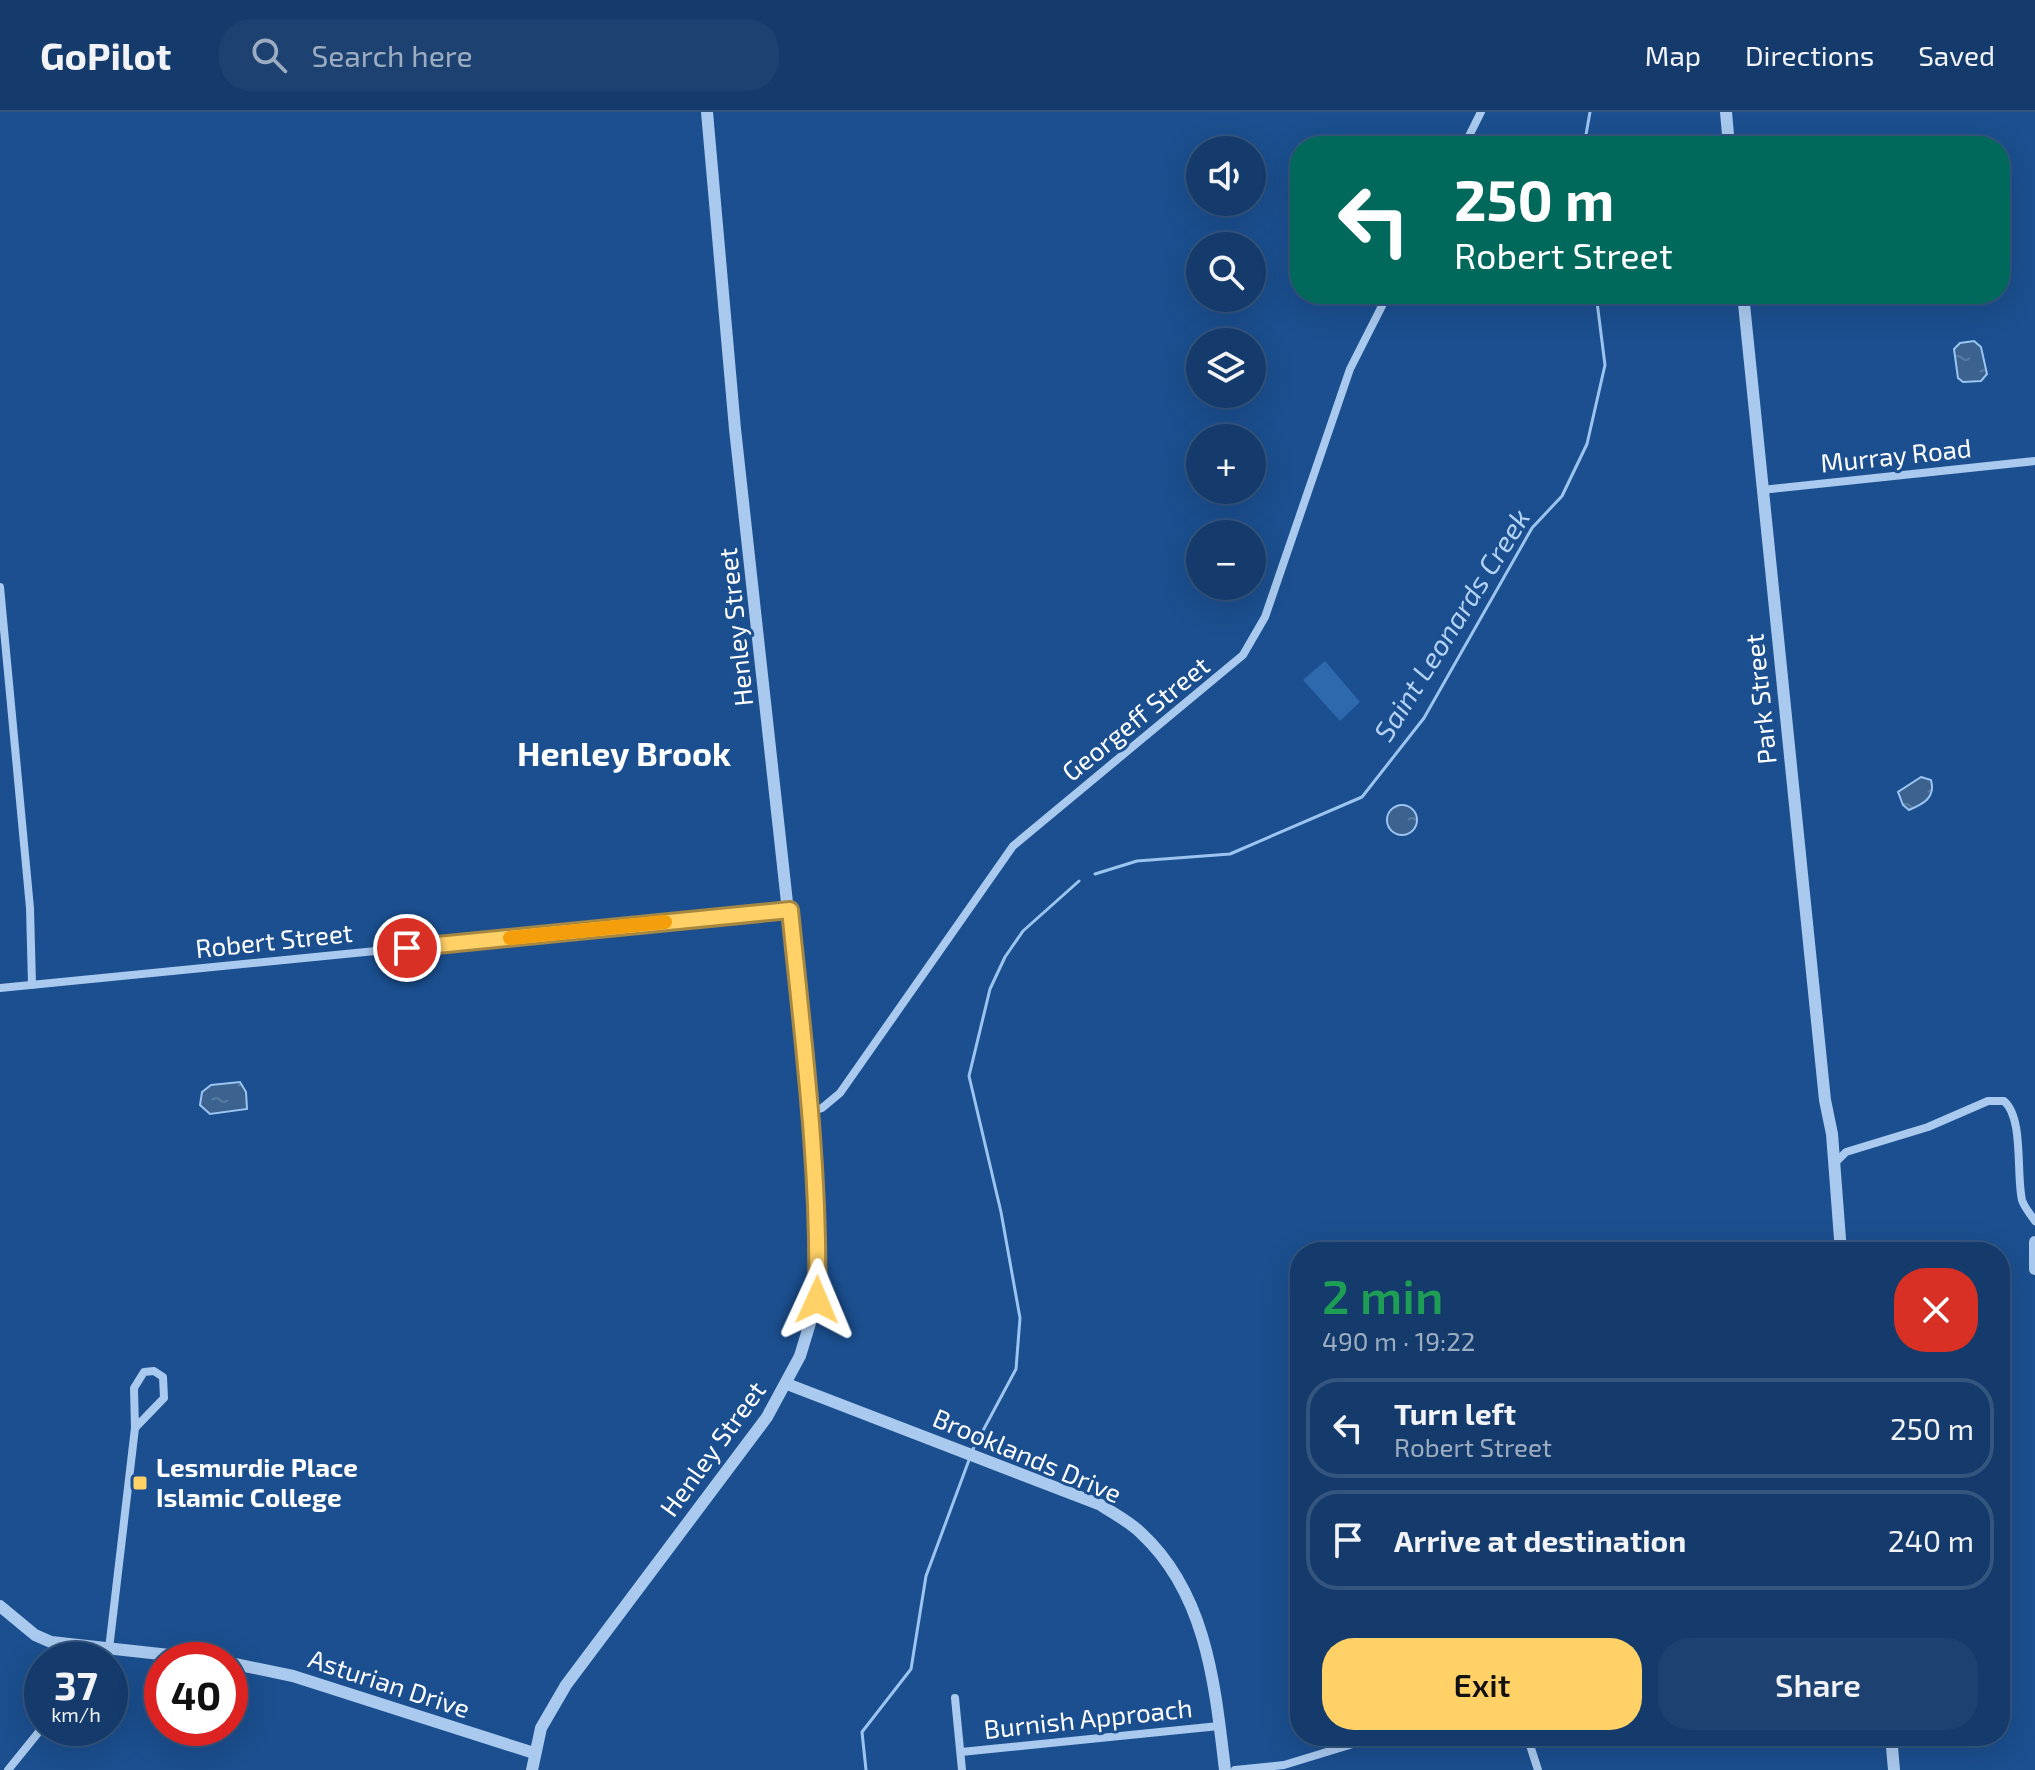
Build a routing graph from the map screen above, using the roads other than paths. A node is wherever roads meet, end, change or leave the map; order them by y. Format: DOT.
graph roads {
  1 [pos="707,112"];
  2 [pos="1481,112"];
  3 [pos="1726,112"];
  4 [pos="1469,136"];
  5 [pos="1728,136"];
  6 [pos="1383,304"];
  7 [pos="1744,304"];
  8 [pos="2035,461"];
  9 [pos="1762,490"];
  10 [pos="0,587"];
  11 [pos="790,910"];
  12 [pos="32,985"];
  13 [pos="0,988"];
  14 [pos="1825,1100"];
  15 [pos="810,1112"];
  16 [pos="1835,1164"];
  17 [pos="1836,1205"];
  18 [pos="2035,1221"];
  19 [pos="1840,1242"];
  20 [pos="2035,1242"];
  21 [pos="2035,1269"];
  22 [pos="787,1384"];
  23 [pos="135,1428"];
  24 [pos="0,1606"];
  25 [pos="51,1642"];
  26 [pos="110,1642"];
  27 [pos="248,1667"];
  28 [pos="955,1698"];
  29 [pos="1219,1726"];
  30 [pos="27,1746"];
  31 [pos="1333,1746"];
  32 [pos="1530,1746"];
  33 [pos="1892,1746"];
  34 [pos="961,1752"];
  35 [pos="534,1753"];
  36 [pos="8,1770"];
  37 [pos="532,1770"];
  38 [pos="962,1770"];
  39 [pos="1225,1770"];
  40 [pos="1235,1770"];
  41 [pos="1538,1770"];
  42 [pos="1894,1770"];
  1 -- 11 [label="street, Henley Street"];
  2 -- 4 [label="street"];
  3 -- 5 [label="street"];
  6 -- 15 [label="street, Georgeff Street"];
  7 -- 9 [label="street, Park Street"];
  8 -- 9 [label="street, Murray Road"];
  9 -- 14 [label="street, Park Street"];
  10 -- 12 [label="street"];
  11 -- 12 [label="street, Robert Street"];
  11 -- 15 [label="street, Henley Street"];
  12 -- 13 [label="street, Robert Street"];
  14 -- 16 [label="street, Park Street"];
  14 -- 17 [label="street, Park Street"];
  15 -- 22 [label="street, Henley Street"];
  16 -- 17 [label="street, Park Street"];
  16 -- 18 [label="street"];
  17 -- 19 [label="street, Park Street"];
  20 -- 21 [label="street"];
  22 -- 29 [label="street, Brooklands Drive"];
  22 -- 35 [label="street, Henley Street"];
  23 -- 23 [label="street"];
  23 -- 26 [label="street"];
  24 -- 25 [label="street"];
  27 -- 35 [label="street, Asturian Drive"];
  28 -- 34 [label="street"];
  29 -- 34 [label="street, Burnish Approach"];
  29 -- 39 [label="street, Brooklands Drive"];
  30 -- 36 [label="street"];
  31 -- 40 [label="street"];
  32 -- 41 [label="street"];
  33 -- 42 [label="street"];
  34 -- 38 [label="street"];
  35 -- 37 [label="street, Henley Street"];
}
